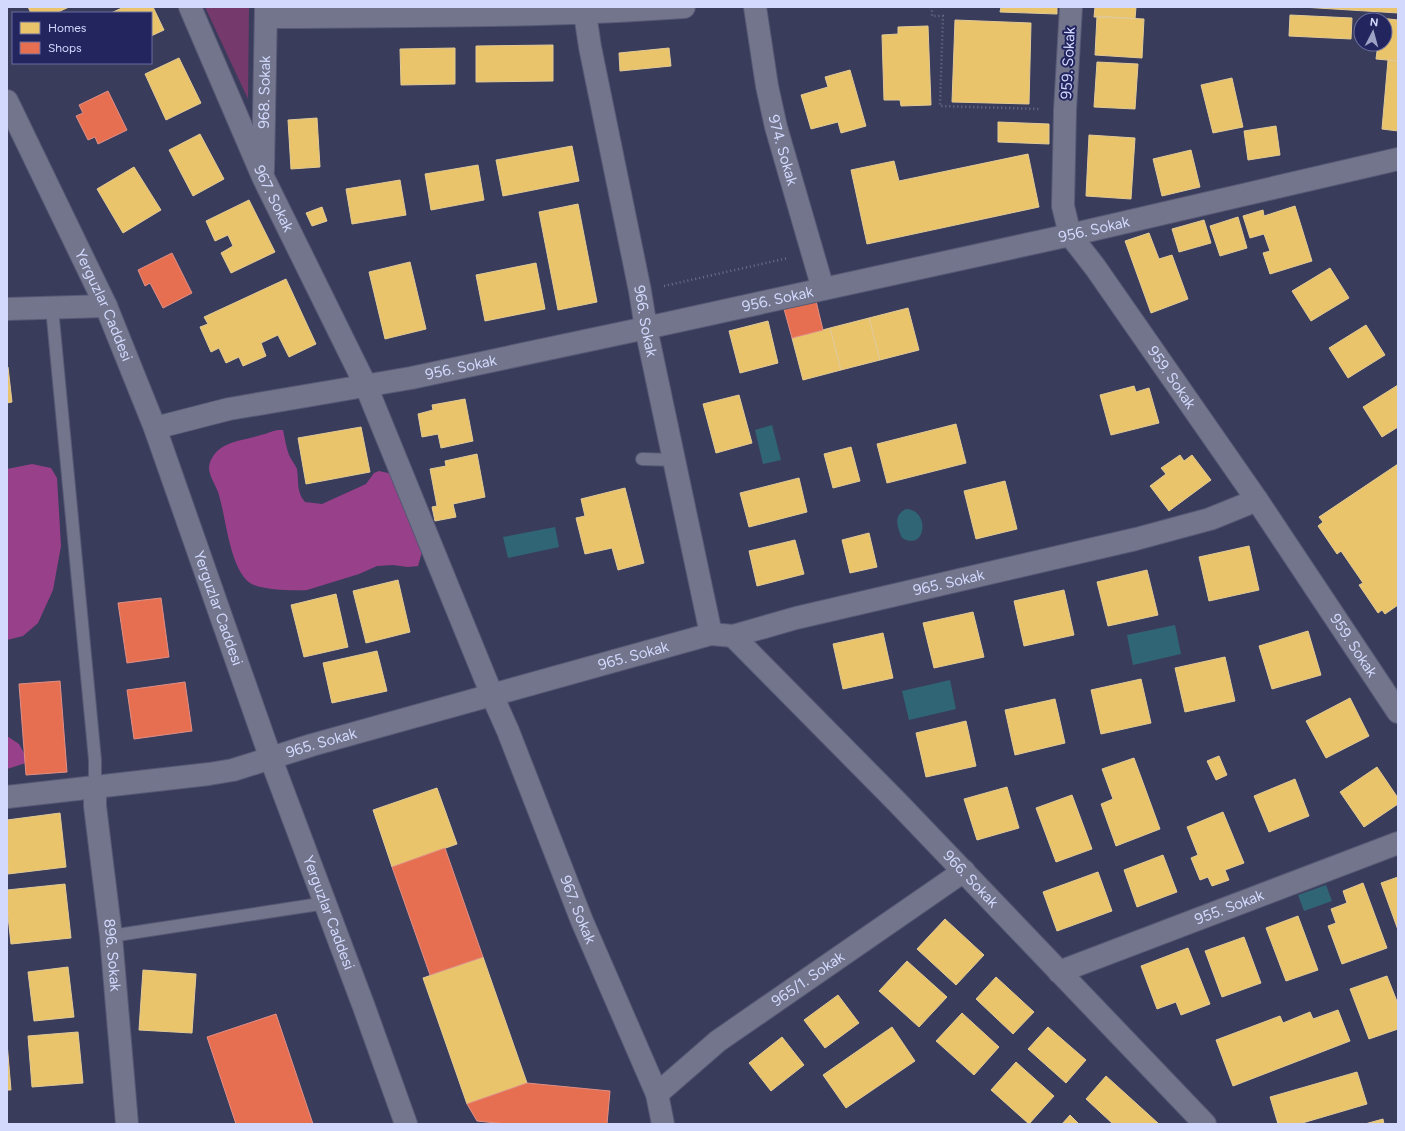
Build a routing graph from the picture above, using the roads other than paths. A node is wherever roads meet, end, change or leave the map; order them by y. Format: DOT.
graph roads {
  1 [pos="190,7"];
  2 [pos="684,7"];
  3 [pos="755,7"];
  4 [pos="1071,7"];
  5 [pos="584,10"];
  6 [pos="266,12"];
  7 [pos="7,101"];
  8 [pos="1398,159"];
  9 [pos="263,178"];
  10 [pos="1070,235"];
  11 [pos="823,290"];
  12 [pos="106,306"];
  13 [pos="52,308"];
  14 [pos="7,309"];
  15 [pos="646,328"];
  16 [pos="366,386"];
  17 [pos="155,428"];
  18 [pos="642,460"];
  19 [pos="674,460"];
  20 [pos="1257,500"];
  21 [pos="711,634"];
  22 [pos="733,636"];
  23 [pos="492,694"];
  24 [pos="1398,712"];
  25 [pos="271,759"];
  26 [pos="95,786"];
  27 [pos="7,797"];
  28 [pos="1398,843"];
  29 [pos="964,871"];
  30 [pos="326,903"];
  31 [pos="111,936"];
  32 [pos="1059,972"];
  33 [pos="657,1094"];
  34 [pos="127,1124"];
  35 [pos="406,1124"];
  36 [pos="663,1124"];
  37 [pos="1205,1124"];
  1 -- 9 [label="street, 967. Sokak"];
  2 -- 5 [label="street"];
  3 -- 11 [label="street, 974. Sokak"];
  4 -- 10 [label="street, 959. Sokak"];
  5 -- 6 [label="street"];
  5 -- 15 [label="street, 966. Sokak"];
  6 -- 9 [label="street, 968. Sokak"];
  7 -- 12 [label="street, Yerguzlar Caddesi"];
  8 -- 10 [label="street, 956. Sokak"];
  9 -- 16 [label="street, 967. Sokak"];
  10 -- 11 [label="street, 956. Sokak"];
  10 -- 20 [label="street, 959. Sokak"];
  11 -- 15 [label="street, 956. Sokak"];
  12 -- 13 [label="street"];
  12 -- 17 [label="street, Yerguzlar Caddesi"];
  13 -- 14 [label="street"];
  13 -- 26 [label="lane"];
  15 -- 16 [label="street, 956. Sokak"];
  15 -- 19 [label="street, 966. Sokak"];
  16 -- 17 [label="street, 956. Sokak"];
  16 -- 23 [label="street, 967. Sokak"];
  17 -- 25 [label="street, Yerguzlar Caddesi"];
  18 -- 19 [label="lane"];
  19 -- 21 [label="street, 966. Sokak"];
  20 -- 22 [label="street, 965. Sokak"];
  20 -- 24 [label="street, 959. Sokak"];
  21 -- 22 [label="street, 965. Sokak"];
  21 -- 23 [label="street, 965. Sokak"];
  22 -- 29 [label="street, 966. Sokak"];
  23 -- 25 [label="street, 965. Sokak"];
  23 -- 33 [label="street, 967. Sokak"];
  25 -- 26 [label="street, 965. Sokak"];
  25 -- 30 [label="street, Yerguzlar Caddesi"];
  26 -- 27 [label="street, 965. Sokak"];
  26 -- 31 [label="street, 896. Sokak"];
  28 -- 32 [label="street, 955. Sokak"];
  29 -- 32 [label="street, 966. Sokak"];
  29 -- 33 [label="street, 965/1. Sokak"];
  30 -- 31 [label="lane"];
  30 -- 35 [label="street, Yerguzlar Caddesi"];
  31 -- 34 [label="street, 896. Sokak"];
  32 -- 37 [label="street, 966. Sokak"];
  33 -- 36 [label="street, 967. Sokak"];
}
